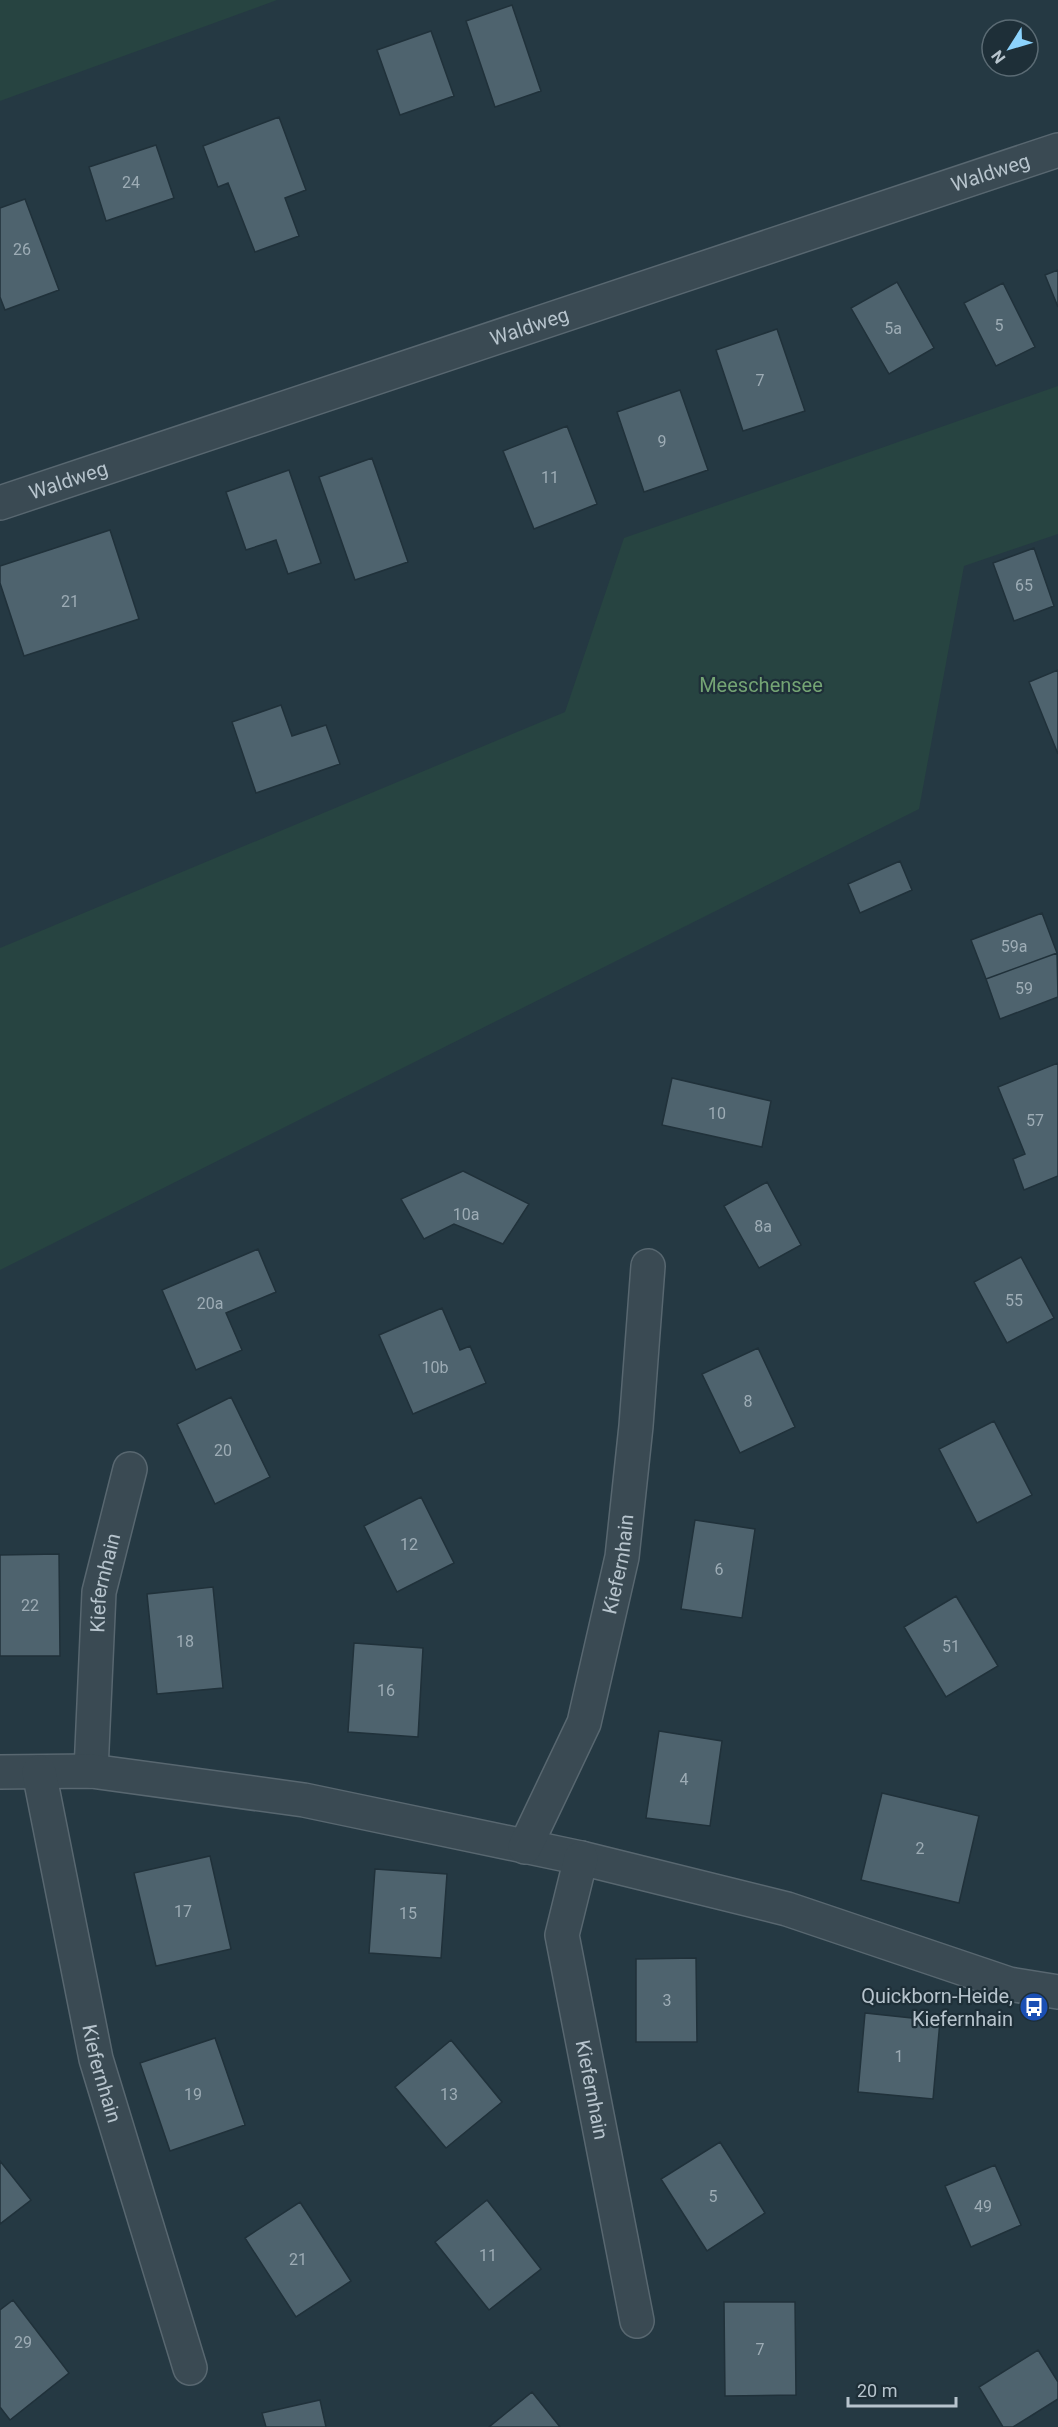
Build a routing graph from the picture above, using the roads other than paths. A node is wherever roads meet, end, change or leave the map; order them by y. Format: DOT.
graph roads {
  1 [pos="1058,150"];
  2 [pos="0,503"];
  3 [pos="648,1266"];
  4 [pos="130,1469"];
  5 [pos="91,1771"];
  6 [pos="0,1772"];
  7 [pos="39,1772"];
  8 [pos="525,1847"];
  9 [pos="581,1858"];
  10 [pos="1058,1992"];
  11 [pos="637,2321"];
  12 [pos="190,2368"];
  1 -- 2 [label="street, Waldweg"];
  3 -- 8 [label="street, Kiefernhain"];
  4 -- 5 [label="street, Kiefernhain"];
  5 -- 7 [label="street"];
  5 -- 8 [label="street"];
  6 -- 7 [label="street"];
  7 -- 12 [label="street, Kiefernhain"];
  8 -- 9 [label="street"];
  9 -- 10 [label="street"];
  9 -- 11 [label="street, Kiefernhain"];
}
